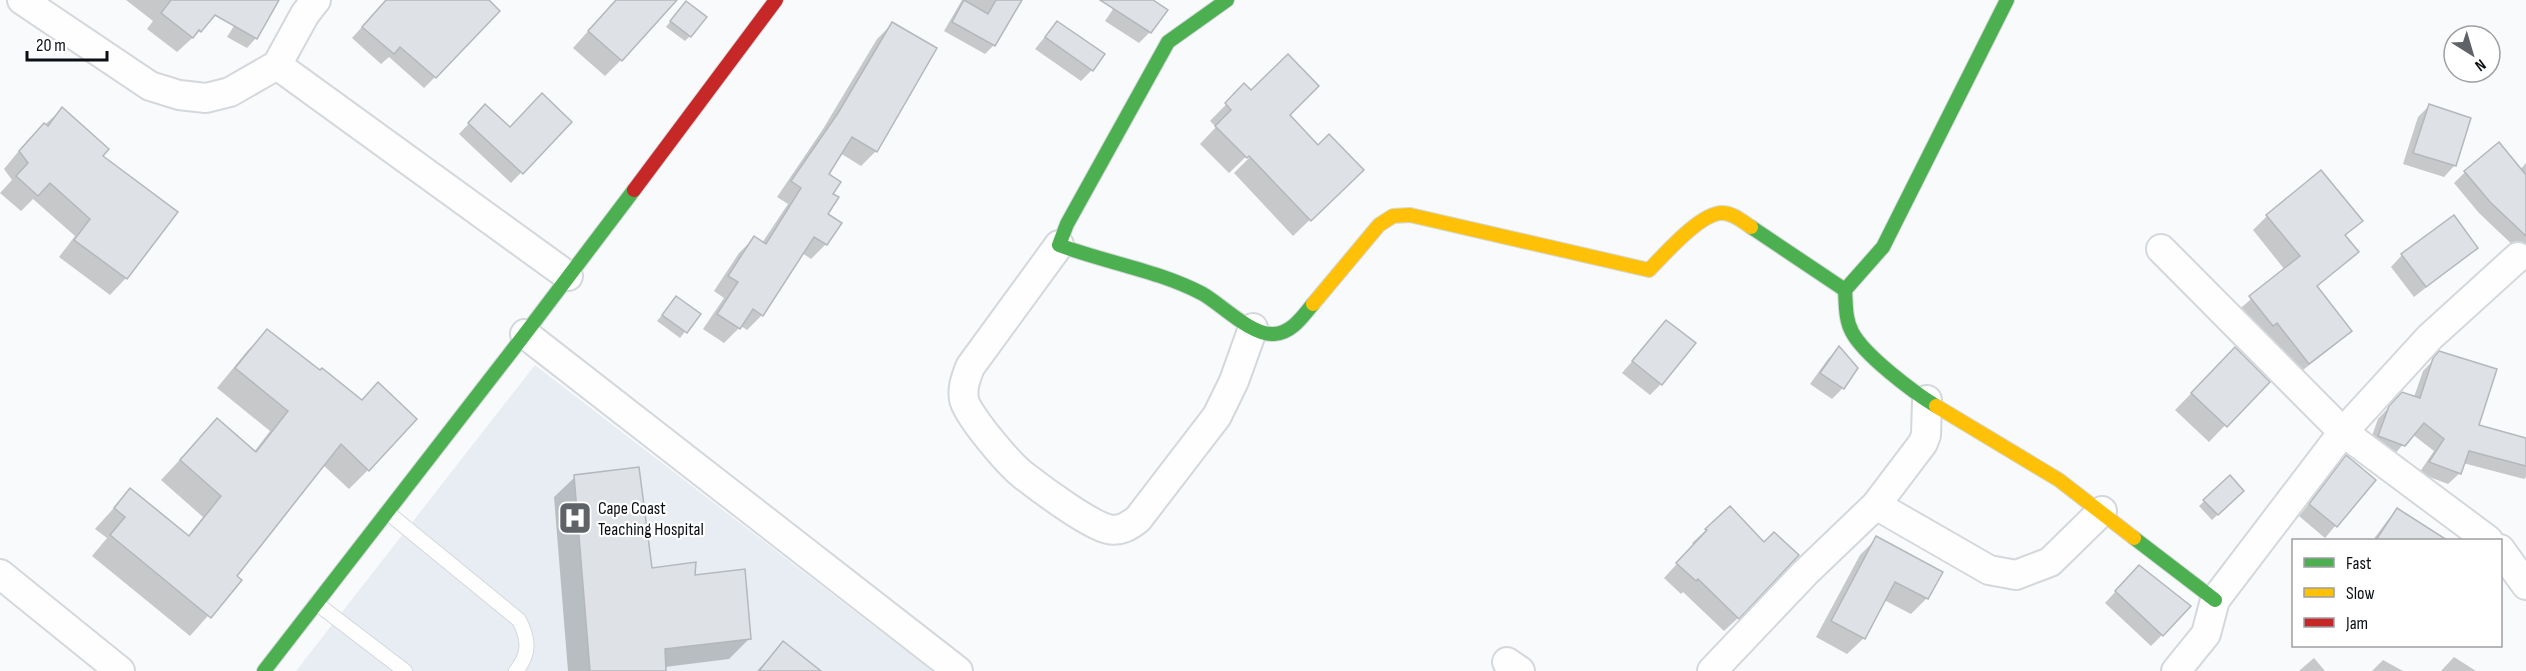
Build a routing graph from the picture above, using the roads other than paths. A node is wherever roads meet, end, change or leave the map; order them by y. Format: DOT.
graph roads {
  1 [pos="22,0"];
  2 [pos="316,0"];
  3 [pos="776,0"];
  4 [pos="1227,0"];
  5 [pos="2007,0"];
  6 [pos="277,65"];
  7 [pos="1059,245"];
  8 [pos="2161,249"];
  9 [pos="2518,257"];
  10 [pos="568,276"];
  11 [pos="1845,290"];
  12 [pos="1253,328"];
  13 [pos="525,334"];
  14 [pos="1927,400"];
  15 [pos="2343,432"];
  16 [pos="1876,505"];
  17 [pos="2102,511"];
  18 [pos="387,512"];
  19 [pos="2487,539"];
  20 [pos="2502,549"];
  21 [pos="2526,549"];
  22 [pos="2502,550"];
  23 [pos="0,574"];
  24 [pos="2526,585"];
  25 [pos="2215,600"];
  26 [pos="316,603"];
  27 [pos="120,671"];
  28 [pos="264,671"];
  29 [pos="405,671"];
  30 [pos="516,671"];
  31 [pos="958,671"];
  32 [pos="1712,671"];
  33 [pos="2176,671"];
  1 -- 6 [label="street"];
  2 -- 6 [label="street"];
  3 -- 10 [label="street"];
  4 -- 7 [label="street"];
  5 -- 11 [label="street"];
  6 -- 10 [label="street"];
  7 -- 12 [label="street"];
  7 -- 12 [label="street"];
  8 -- 15 [label="street"];
  9 -- 15 [label="street"];
  10 -- 13 [label="street"];
  11 -- 12 [label="street"];
  11 -- 14 [label="street"];
  13 -- 18 [label="street"];
  13 -- 31 [label="street"];
  14 -- 16 [label="street"];
  14 -- 17 [label="street"];
  15 -- 19 [label="street"];
  15 -- 25 [label="street"];
  16 -- 17 [label="street"];
  16 -- 32 [label="street"];
  17 -- 25 [label="street"];
  18 -- 26 [label="street"];
  18 -- 30 [label="lane"];
  20 -- 21 [label="street"];
  22 -- 24 [label="street"];
  23 -- 27 [label="street"];
  25 -- 33 [label="street"];
  26 -- 28 [label="street"];
  26 -- 29 [label="lane"];
}
